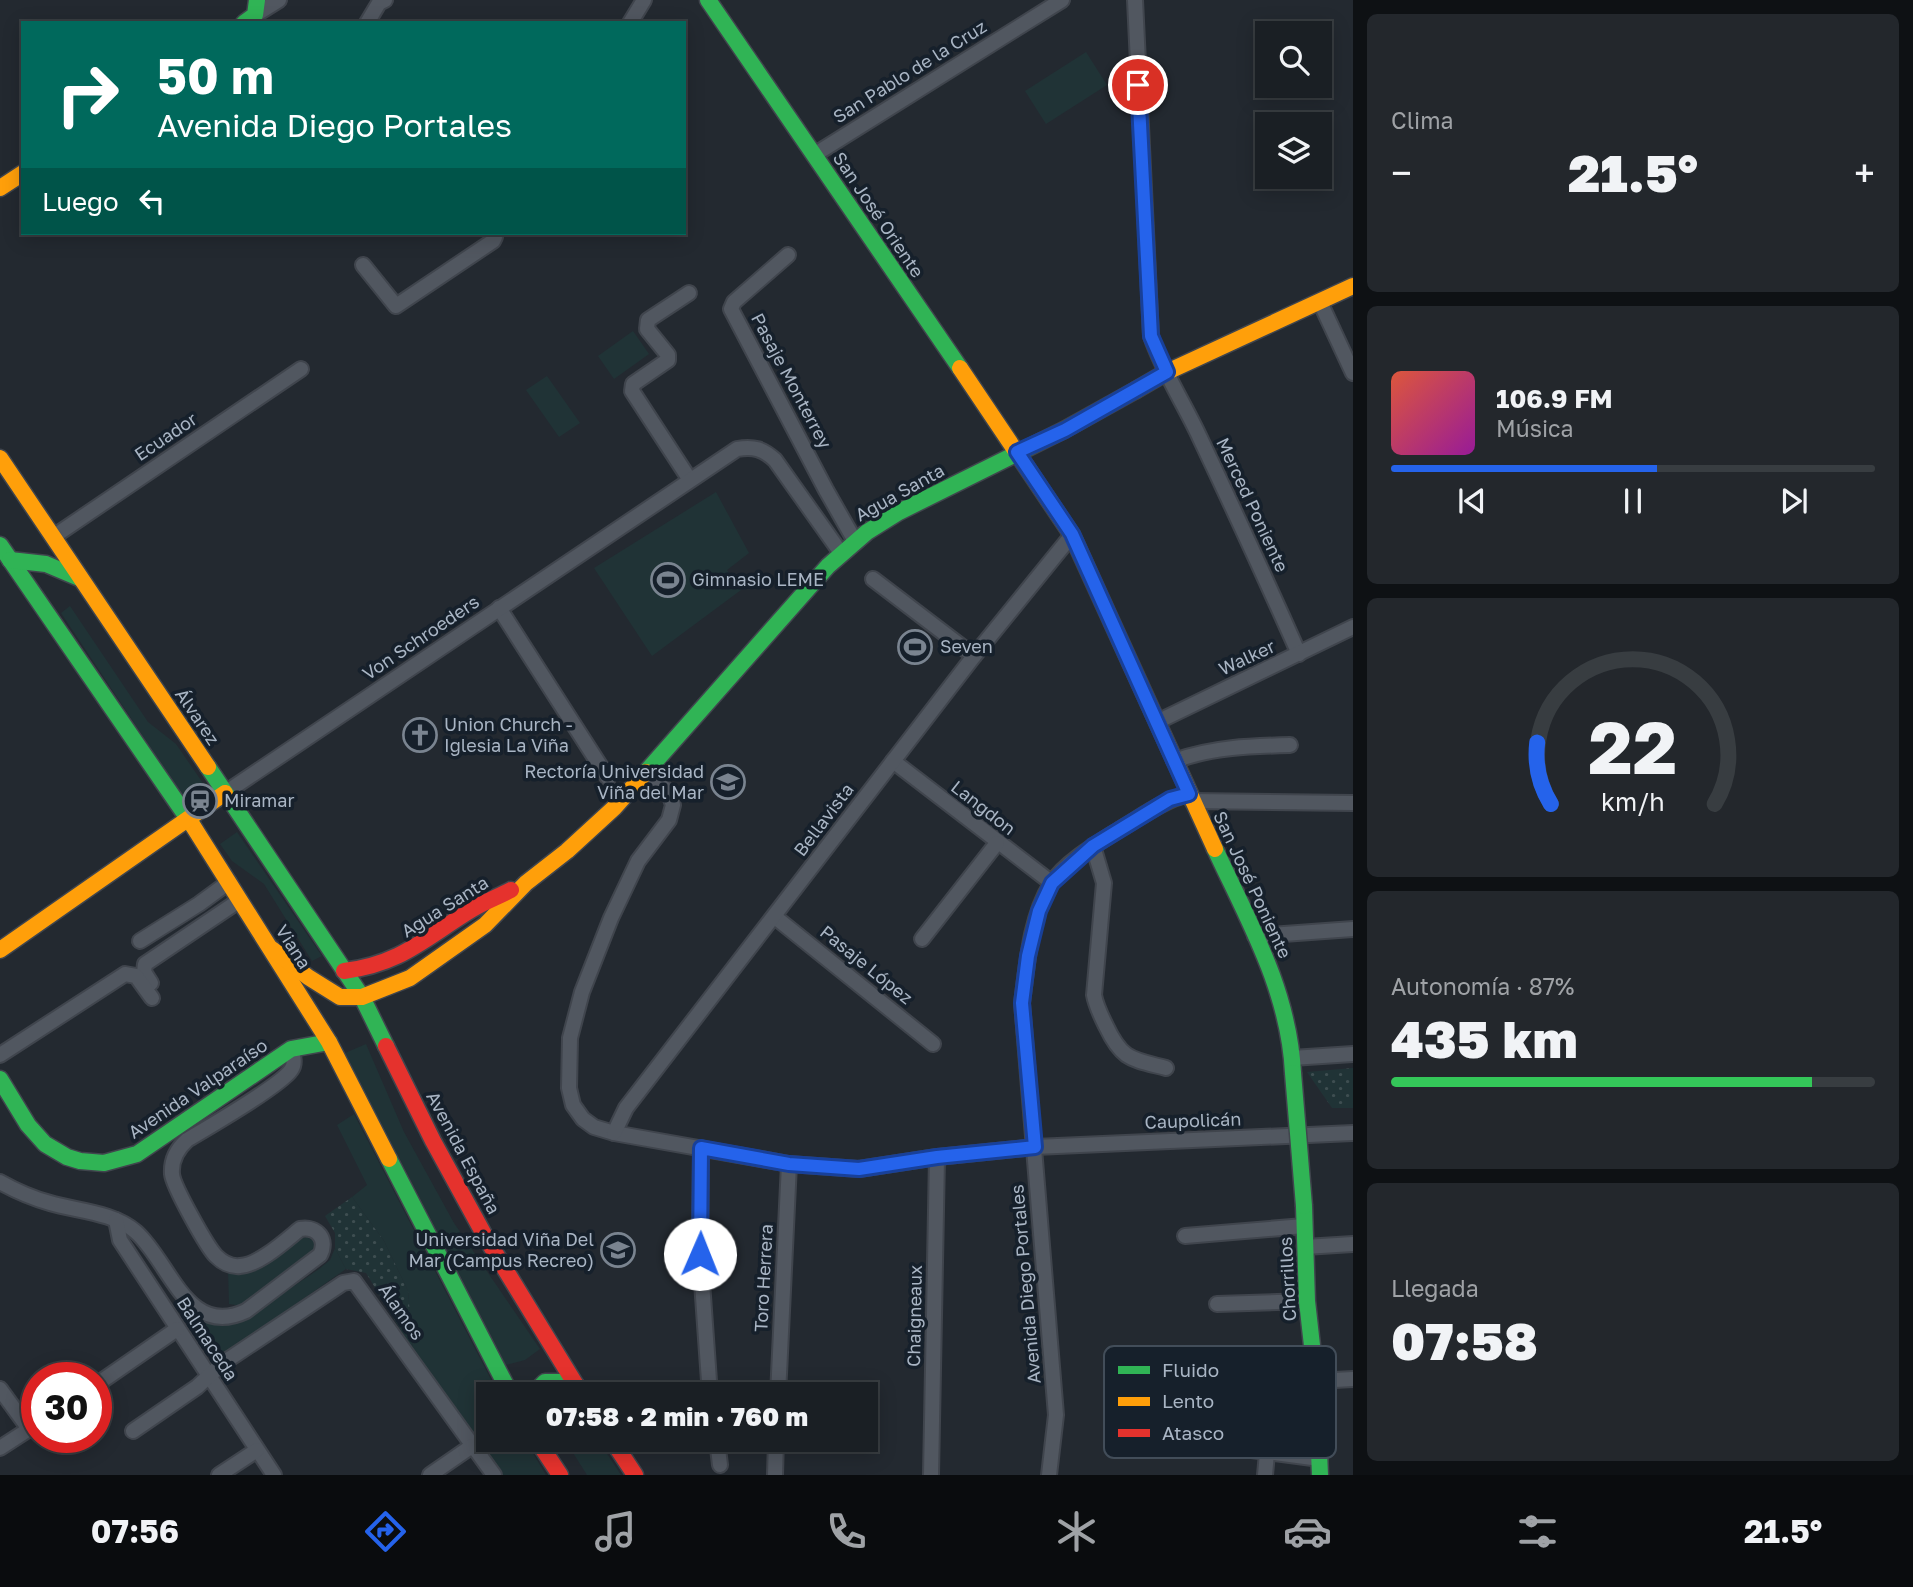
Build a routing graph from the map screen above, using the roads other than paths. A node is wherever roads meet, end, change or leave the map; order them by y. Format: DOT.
graph roads {
  1 [pos="279,0"];
  2 [pos="385,0"];
  3 [pos="644,0"];
  4 [pos="708,0"];
  5 [pos="1062,0"];
  6 [pos="1135,0"];
  7 [pos="252,13"];
  8 [pos="368,21"];
  9 [pos="631,21"];
  10 [pos="814,155"];
  11 [pos="21,174"];
  12 [pos="0,188"];
  13 [pos="495,235"];
  14 [pos="788,255"];
  15 [pos="363,265"];
  16 [pos="1353,286"];
  17 [pos="688,293"];
  18 [pos="1321,302"];
  19 [pos="302,369"];
  20 [pos="1167,372"];
  21 [pos="1353,373"];
  22 [pos="1017,452"];
  23 [pos="0,458"];
  24 [pos="690,480"];
  25 [pos="1072,534"];
  26 [pos="53,537"];
  27 [pos="855,541"];
  28 [pos="0,545"];
  29 [pos="841,553"];
  30 [pos="5,563"];
  31 [pos="81,579"];
  32 [pos="873,579"];
  33 [pos="499,608"];
  34 [pos="1353,628"];
  35 [pos="1299,654"];
  36 [pos="974,656"];
  37 [pos="1157,722"];
  38 [pos="1290,745"];
  39 [pos="892,761"];
  40 [pos="1174,761"];
  41 [pos="648,771"];
  42 [pos="608,778"];
  43 [pos="225,793"];
  44 [pos="1190,797"];
  45 [pos="1353,803"];
  46 [pos="188,821"];
  47 [pos="997,843"];
  48 [pos="1093,846"];
  49 [pos="229,883"];
  50 [pos="526,883"];
  51 [pos="1052,883"];
  52 [pos="240,901"];
  53 [pos="775,917"];
  54 [pos="1353,929"];
  55 [pos="1255,936"];
  56 [pos="922,939"];
  57 [pos="140,942"];
  58 [pos="272,948"];
  59 [pos="0,950"];
  60 [pos="344,971"];
  61 [pos="362,997"];
  62 [pos="329,1042"];
  63 [pos="933,1044"];
  64 [pos="291,1049"];
  65 [pos="1353,1054"];
  66 [pos="0,1055"];
  67 [pos="1293,1065"];
  68 [pos="1166,1068"];
  69 [pos="0,1079"];
  70 [pos="614,1133"];
  71 [pos="1353,1133"];
  72 [pos="1035,1147"];
  73 [pos="701,1148"];
  74 [pos="937,1157"];
  75 [pos="789,1164"];
  76 [pos="0,1182"];
  77 [pos="1304,1206"];
  78 [pos="116,1220"];
  79 [pos="1304,1226"];
  80 [pos="1185,1236"];
  81 [pos="1353,1244"];
  82 [pos="1305,1247"];
  83 [pos="1307,1301"];
  84 [pos="1217,1304"];
  85 [pos="177,1329"];
  86 [pos="1312,1346"];
  87 [pos="112,1375"];
  88 [pos="208,1377"];
  89 [pos="504,1382"];
  90 [pos="574,1382"];
  91 [pos="709,1382"];
  92 [pos="779,1382"];
  93 [pos="0,1389"];
  94 [pos="21,1413"];
  95 [pos="134,1431"];
  96 [pos="21,1435"];
  97 [pos="472,1446"];
  98 [pos="0,1448"];
  99 [pos="257,1450"];
  100 [pos="545,1452"];
  101 [pos="620,1452"];
  102 [pos="718,1452"];
  103 [pos="776,1452"];
  104 [pos="1288,1458"];
  105 [pos="720,1465"];
  106 [pos="1320,1467"];
  107 [pos="219,1475"];
  108 [pos="274,1475"];
  109 [pos="430,1475"];
  110 [pos="494,1475"];
  111 [pos="560,1475"];
  112 [pos="635,1475"];
  113 [pos="775,1475"];
  114 [pos="931,1475"];
  115 [pos="1049,1475"];
  1 -- 7 [label="street"];
  2 -- 8 [label="street"];
  3 -- 9 [label="street"];
  4 -- 10 [label="main road, San José Oriente"];
  5 -- 10 [label="street, San Pablo de la Cruz"];
  6 -- 20 [label="street, Merced Poniente"];
  10 -- 22 [label="main road, San José Oriente"];
  11 -- 12 [label="main road"];
  13 -- 15 [label="street"];
  14 -- 27 [label="street, Pasaje Monterrey"];
  16 -- 18 [label="main road, Agua Santa"];
  17 -- 24 [label="street"];
  18 -- 20 [label="main road, Agua Santa"];
  18 -- 21 [label="street"];
  19 -- 26 [label="street, Ecuador"];
  20 -- 22 [label="main road, Agua Santa"];
  20 -- 35 [label="street, Merced Poniente"];
  22 -- 25 [label="main road, San José Poniente"];
  22 -- 27 [label="main road, Agua Santa"];
  23 -- 26 [label="main road, Álvarez"];
  24 -- 29 [label="street, Von Schroeders"];
  24 -- 33 [label="street, Von Schroeders"];
  25 -- 36 [label="street, Bellavista"];
  25 -- 37 [label="main road, San José Poniente"];
  26 -- 31 [label="main road, Álvarez"];
  27 -- 29 [label="main road, Agua Santa"];
  28 -- 30 [label="main road, Viana"];
  29 -- 41 [label="main road, Agua Santa"];
  30 -- 31 [label="main road"];
  30 -- 46 [label="main road, Viana"];
  31 -- 43 [label="main road, Álvarez"];
  32 -- 36 [label="street"];
  33 -- 42 [label="street"];
  33 -- 43 [label="street, Von Schroeders"];
  34 -- 35 [label="street, Walker"];
  35 -- 37 [label="street, Walker"];
  36 -- 39 [label="street, Bellavista"];
  37 -- 40 [label="main road, San José Poniente"];
  38 -- 40 [label="street"];
  39 -- 47 [label="street, Langdon"];
  39 -- 53 [label="street, Bellavista"];
  40 -- 44 [label="main road, San José Poniente"];
  41 -- 50 [label="main road, Agua Santa"];
  41 -- 70 [label="street"];
  43 -- 46 [label="main road, Von Schroeders"];
  43 -- 60 [label="main road, Álvarez"];
  44 -- 45 [label="street"];
  44 -- 48 [label="street"];
  44 -- 55 [label="main road, San José Poniente"];
  46 -- 49 [label="main road, Viana"];
  46 -- 59 [label="main road, Von Schroeders"];
  47 -- 51 [label="street, Langdon"];
  47 -- 56 [label="street"];
  48 -- 51 [label="street"];
  48 -- 68 [label="street"];
  49 -- 52 [label="main road, Viana"];
  49 -- 57 [label="street"];
  50 -- 60 [label="main road, Agua Santa"];
  50 -- 61 [label="main road, Agua Santa"];
  51 -- 72 [label="street, Avenida Diego Portales"];
  52 -- 58 [label="main road, Viana"];
  52 -- 66 [label="street"];
  53 -- 63 [label="street, Pasaje López"];
  53 -- 70 [label="street, Bellavista"];
  54 -- 55 [label="street"];
  55 -- 67 [label="main road, San José Poniente"];
  58 -- 61 [label="main road"];
  58 -- 62 [label="main road, Viana"];
  60 -- 61 [label="main road, Álvarez"];
  61 -- 90 [label="main road, Avenida España"];
  62 -- 64 [label="main road, Avenida Valparaíso"];
  62 -- 89 [label="main road, Viana"];
  64 -- 69 [label="main road, Avenida Valparaíso"];
  64 -- 78 [label="street"];
  65 -- 67 [label="street"];
  67 -- 77 [label="main road, San José Poniente, bridge"];
  70 -- 73 [label="street"];
  71 -- 72 [label="street, Caupolicán"];
  72 -- 74 [label="street"];
  72 -- 115 [label="street, Avenida Diego Portales"];
  73 -- 75 [label="street"];
  73 -- 91 [label="street"];
  74 -- 75 [label="street"];
  74 -- 114 [label="street, Chaigneaux"];
  75 -- 92 [label="street, Toro Herrera"];
  76 -- 78 [label="street"];
  77 -- 79 [label="main road, Chorrillos"];
  78 -- 85 [label="street, Balmaceda"];
  79 -- 80 [label="street"];
  79 -- 82 [label="main road, Chorrillos"];
  81 -- 82 [label="street"];
  82 -- 83 [label="main road, Chorrillos"];
  83 -- 84 [label="street"];
  83 -- 86 [label="main road, Chorrillos"];
  85 -- 87 [label="street"];
  85 -- 88 [label="street, Balmaceda"];
  88 -- 95 [label="street"];
  88 -- 97 [label="street, Álamos"];
  88 -- 99 [label="street, Balmaceda"];
  93 -- 94 [label="street"];
  96 -- 98 [label="street"];
  97 -- 109 [label="street"];
  97 -- 110 [label="street, Álamos"];
  99 -- 107 [label="street"];
  99 -- 108 [label="street, Balmaceda"];
  100 -- 111 [label="main road"];
  101 -- 112 [label="main road"];
  102 -- 105 [label="street"];
  103 -- 113 [label="street"];
  104 -- 106 [label="street"];
}
